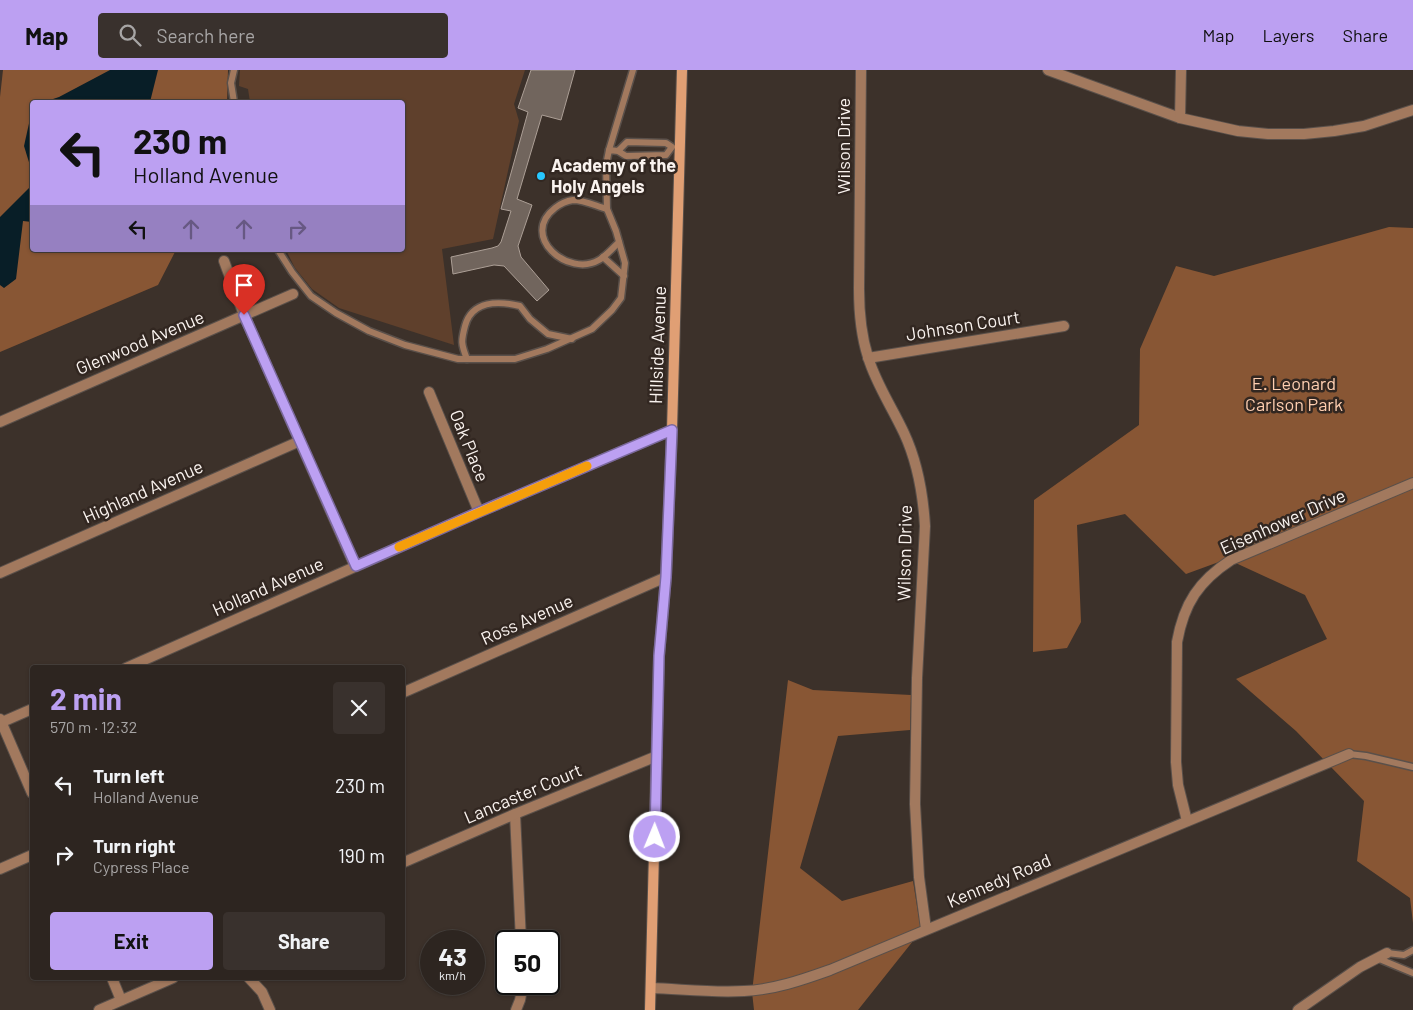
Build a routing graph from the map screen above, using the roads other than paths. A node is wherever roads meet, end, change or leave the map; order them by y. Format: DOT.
graph roads {
  1 [pos="234,70"];
  2 [pos="633,70"];
  3 [pos="682,70"];
  4 [pos="861,70"];
  5 [pos="1048,70"];
  6 [pos="1181,70"];
  7 [pos="234,100"];
  8 [pos="1413,110"];
  9 [pos="1180,118"];
  10 [pos="676,147"];
  11 [pos="609,150"];
  12 [pos="618,151"];
  13 [pos="607,209"];
  14 [pos="619,242"];
  15 [pos="279,252"];
  16 [pos="603,257"];
  17 [pos="224,261"];
  18 [pos="624,276"];
  19 [pos="293,294"];
  20 [pos="244,315"];
  21 [pos="1064,326"];
  22 [pos="572,339"];
  23 [pos="868,358"];
  24 [pos="467,359"];
  25 [pos="430,392"];
  26 [pos="0,422"];
  27 [pos="672,430"];
  28 [pos="300,441"];
  29 [pos="1413,483"];
  30 [pos="479,512"];
  31 [pos="356,566"];
  32 [pos="0,572"];
  33 [pos="666,577"];
  34 [pos="133,665"];
  35 [pos="405,692"];
  36 [pos="30,710"];
  37 [pos="0,722"];
  38 [pos="1349,754"];
  39 [pos="657,756"];
  40 [pos="1413,767"];
  41 [pos="30,788"];
  42 [pos="515,814"];
  43 [pos="1187,821"];
  44 [pos="30,856"];
  45 [pos="405,862"];
  46 [pos="0,869"];
  47 [pos="926,929"];
  48 [pos="520,930"];
  49 [pos="1413,950"];
  50 [pos="1387,953"];
  51 [pos="1377,958"];
  52 [pos="1413,973"];
  53 [pos="113,980"];
  54 [pos="168,980"];
  55 [pos="251,980"];
  56 [pos="651,988"];
  57 [pos="519,995"];
  58 [pos="121,1000"];
  59 [pos="99,1010"];
  60 [pos="270,1010"];
  61 [pos="516,1010"];
  62 [pos="650,1010"];
  63 [pos="1298,1010"];
  1 -- 7 [label="lane"];
  2 -- 11 [label="lane"];
  3 -- 10 [label="main road, Hillside Avenue"];
  4 -- 23 [label="street, Wilson Drive"];
  5 -- 9 [label="street"];
  6 -- 9 [label="street"];
  8 -- 9 [label="street"];
  10 -- 12 [label="lane"];
  10 -- 12 [label="lane"];
  10 -- 27 [label="main road, Hillside Avenue"];
  11 -- 12 [label="lane"];
  11 -- 13 [label="lane"];
  13 -- 14 [label="lane"];
  13 -- 16 [label="lane"];
  14 -- 16 [label="lane"];
  14 -- 18 [label="lane"];
  15 -- 24 [label="lane"];
  16 -- 18 [label="lane"];
  17 -- 20 [label="street"];
  18 -- 22 [label="lane"];
  19 -- 20 [label="street, Glenwood Avenue"];
  20 -- 26 [label="street, Glenwood Avenue"];
  20 -- 28 [label="street"];
  21 -- 23 [label="street, Johnson Court"];
  22 -- 24 [label="lane"];
  22 -- 24 [label="lane"];
  23 -- 47 [label="street, Wilson Drive"];
  25 -- 30 [label="street, Oak Place"];
  27 -- 30 [label="street, Holland Avenue"];
  27 -- 33 [label="main road, Hillside Avenue"];
  28 -- 31 [label="street"];
  28 -- 32 [label="street, Highland Avenue"];
  29 -- 43 [label="street, Eisenhower Drive"];
  30 -- 31 [label="street, Holland Avenue"];
  31 -- 34 [label="street, Holland Avenue"];
  33 -- 35 [label="street, Ross Avenue"];
  33 -- 39 [label="main road, Hillside Avenue"];
  36 -- 37 [label="street"];
  37 -- 41 [label="street"];
  38 -- 40 [label="lane"];
  38 -- 43 [label="street, Kennedy Road"];
  39 -- 42 [label="street, Lancaster Court"];
  39 -- 56 [label="main road, Hillside Avenue"];
  42 -- 45 [label="street, Lancaster Court"];
  42 -- 48 [label="street"];
  43 -- 47 [label="street, Kennedy Road"];
  44 -- 46 [label="street"];
  47 -- 56 [label="street, Kennedy Road"];
  49 -- 50 [label="lane"];
  50 -- 51 [label="street"];
  51 -- 52 [label="lane"];
  51 -- 63 [label="street"];
  53 -- 58 [label="street"];
  54 -- 58 [label="street"];
  55 -- 60 [label="street"];
  56 -- 62 [label="main road, Hillside Avenue"];
  57 -- 61 [label="street"];
  58 -- 59 [label="street"];
}
